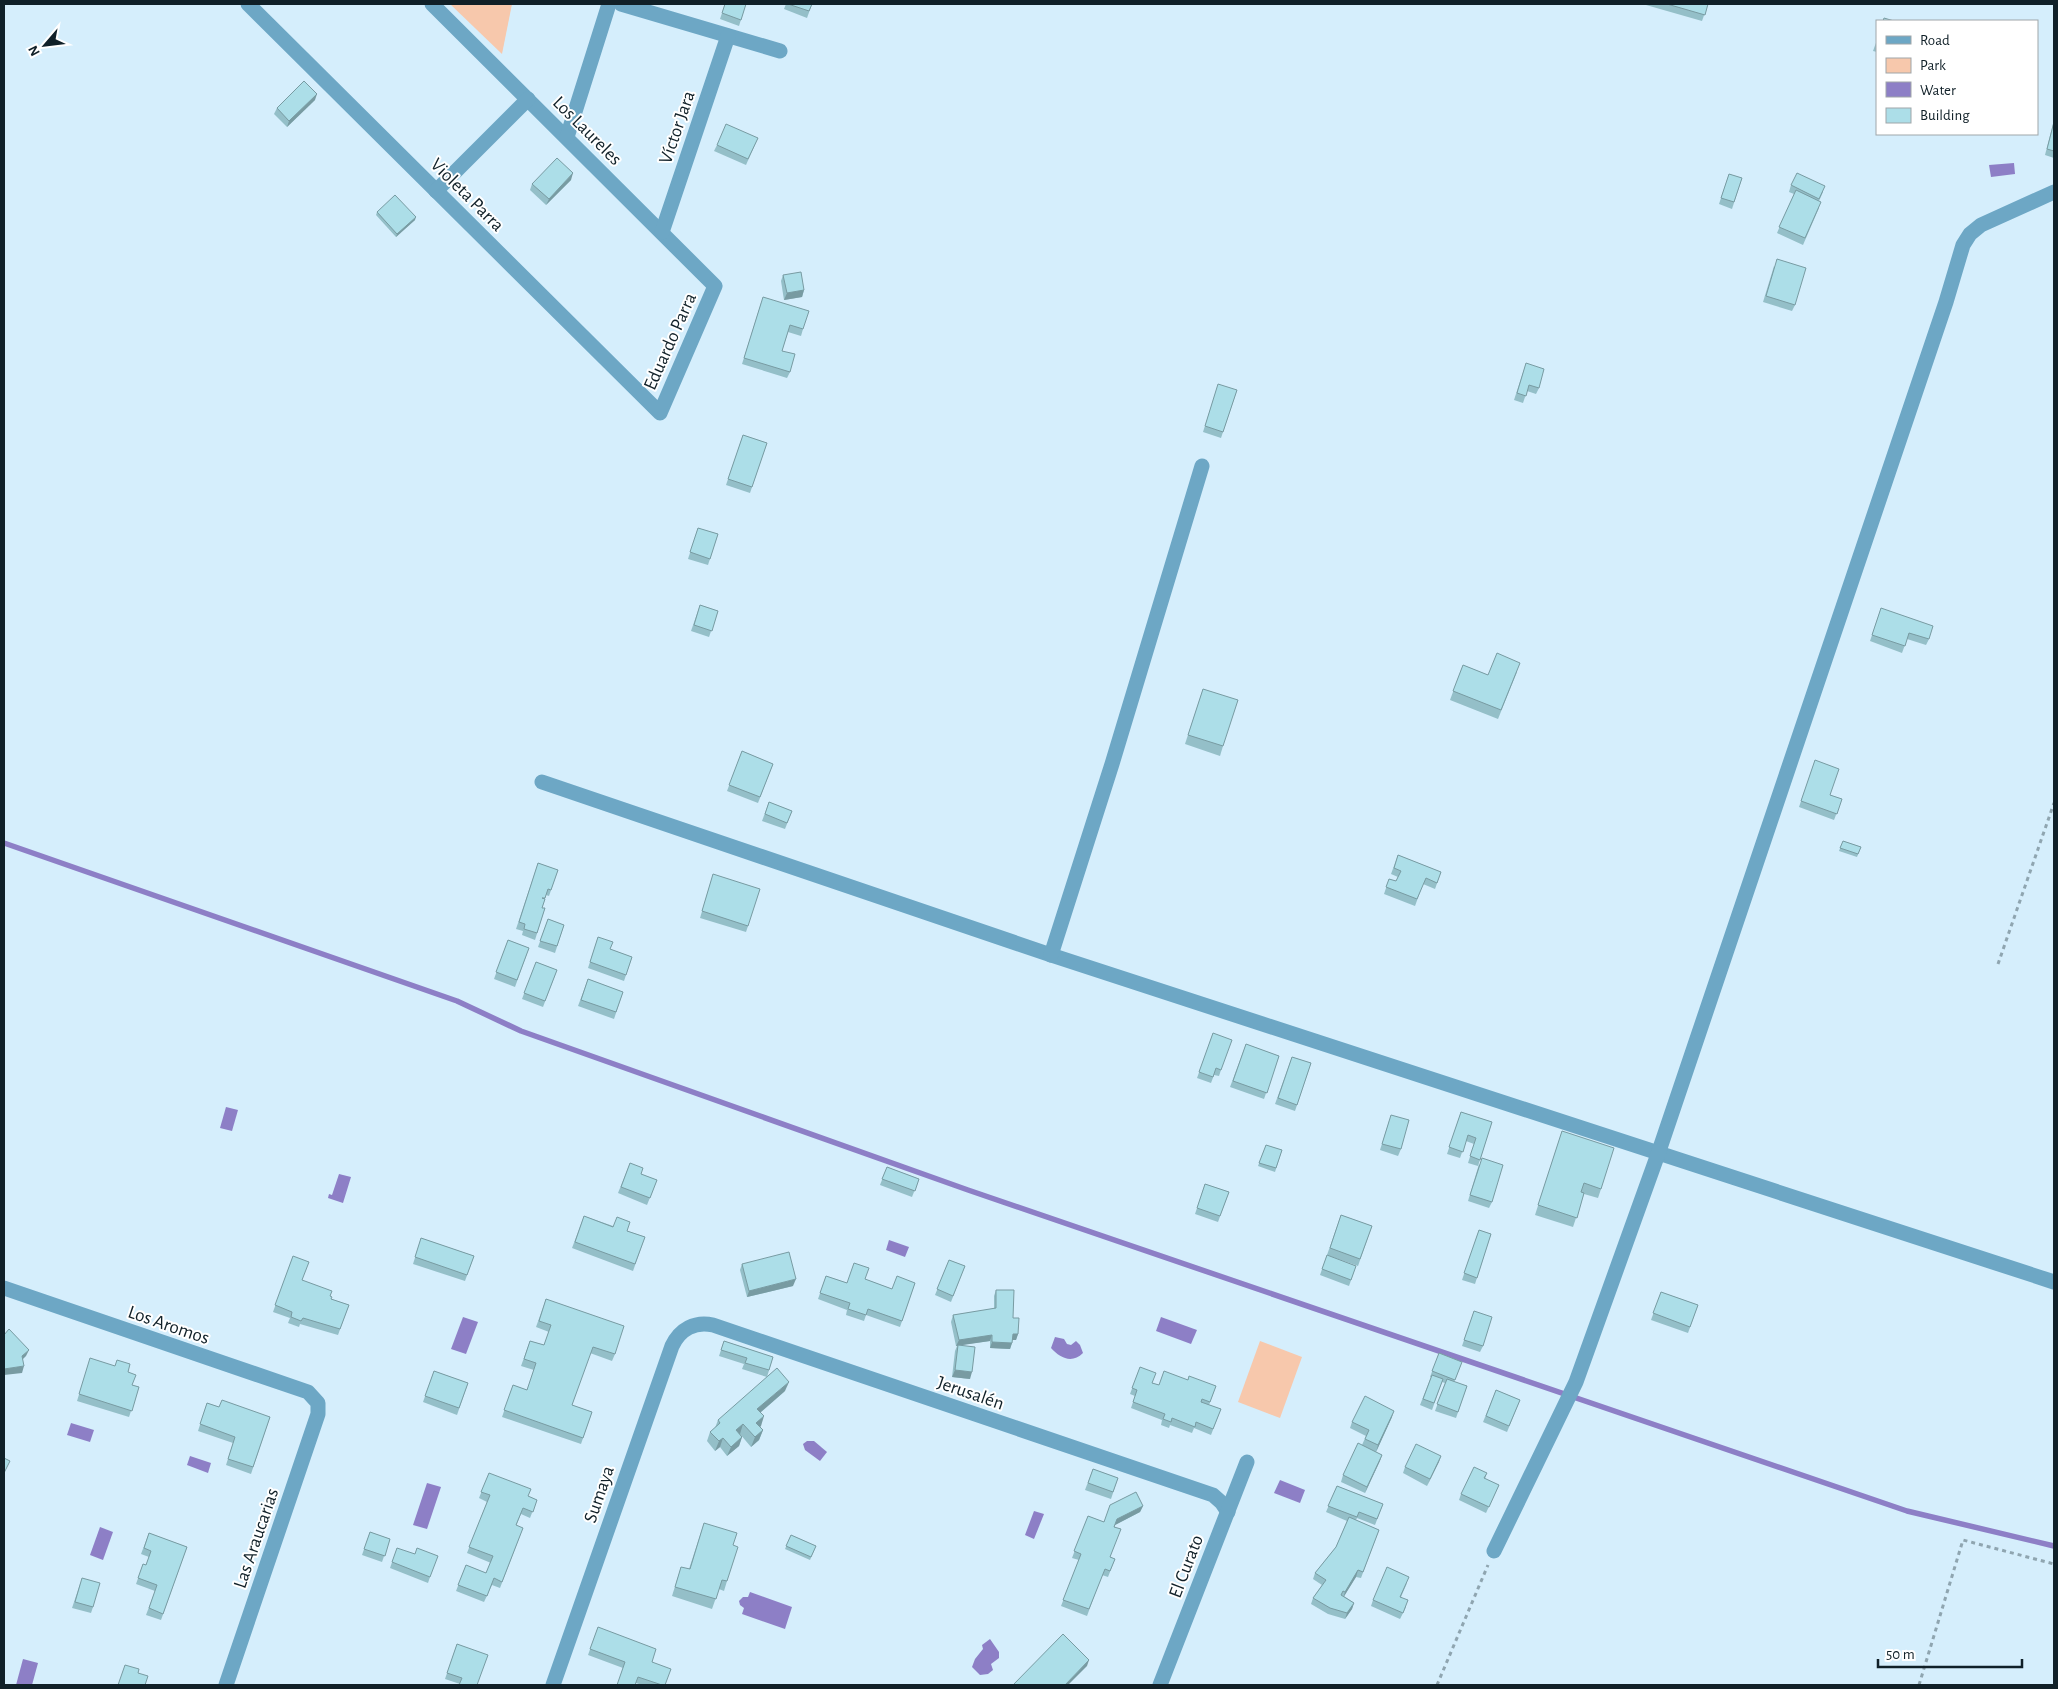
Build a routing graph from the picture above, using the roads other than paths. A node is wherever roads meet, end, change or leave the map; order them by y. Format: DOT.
graph roads {
  1 [pos="248,4"];
  2 [pos="432,4"];
  3 [pos="609,4"];
  4 [pos="622,4"];
  5 [pos="728,36"];
  6 [pos="780,52"];
  7 [pos="528,99"];
  8 [pos="567,137"];
  9 [pos="436,191"];
  10 [pos="2054,192"];
  11 [pos="662,232"];
  12 [pos="716,286"];
  13 [pos="660,413"];
  14 [pos="1202,466"];
  15 [pos="542,782"];
  16 [pos="1051,955"];
  17 [pos="1658,1154"];
  18 [pos="2054,1282"];
  19 [pos="4,1288"];
  20 [pos="693,1325"];
  21 [pos="318,1403"];
  22 [pos="1248,1462"];
  23 [pos="1228,1512"];
  24 [pos="1494,1551"];
  25 [pos="226,1685"];
  26 [pos="552,1685"];
  27 [pos="1160,1685"];
  1 -- 9 [label="street, Violeta Parra"];
  2 -- 7 [label="street, Los Laureles"];
  3 -- 8 [label="street"];
  4 -- 5 [label="street"];
  5 -- 6 [label="street"];
  5 -- 11 [label="street, Víctor Jara"];
  7 -- 8 [label="street, Los Laureles"];
  7 -- 9 [label="street"];
  8 -- 11 [label="street, Los Laureles"];
  9 -- 13 [label="street, Violeta Parra"];
  10 -- 17 [label="street"];
  11 -- 12 [label="street, Los Laureles"];
  12 -- 13 [label="street, Eduardo Parra"];
  14 -- 16 [label="street"];
  15 -- 16 [label="street"];
  16 -- 17 [label="street"];
  17 -- 18 [label="street"];
  17 -- 24 [label="street"];
  19 -- 21 [label="street, Los Aromos"];
  20 -- 23 [label="street, Jerusalén"];
  20 -- 26 [label="street, Sumaya"];
  21 -- 25 [label="street, Las Araucarias"];
  22 -- 23 [label="street, El Curato"];
  23 -- 27 [label="street, El Curato"];
}
